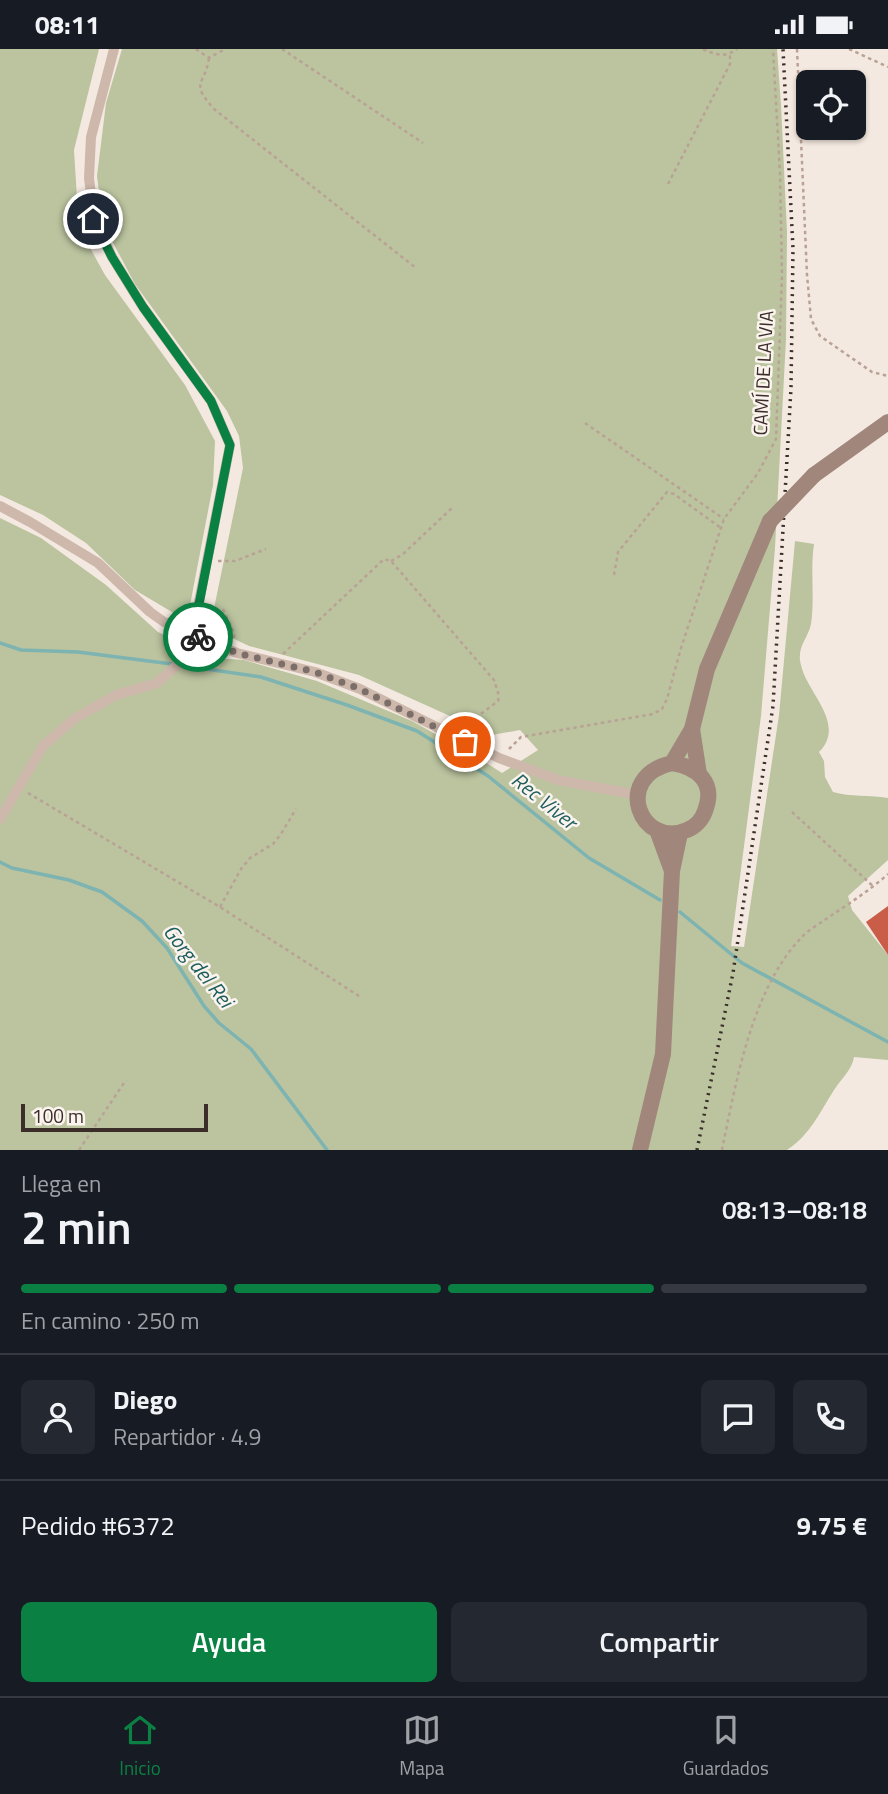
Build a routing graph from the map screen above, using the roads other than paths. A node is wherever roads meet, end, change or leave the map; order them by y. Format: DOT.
graph roads {
  1 [pos="114,49"];
  2 [pos="888,422"];
  3 [pos="0,506"];
  4 [pos="193,635"];
  5 [pos="692,729"];
  6 [pos="672,763"];
  7 [pos="699,773"];
  8 [pos="638,795"];
  9 [pos="0,819"];
  10 [pos="657,830"];
  11 [pos="680,833"];
  12 [pos="671,871"];
  13 [pos="640,1150"];
  1 -- 4 [label="street"];
  2 -- 5 [label="street, bridge"];
  3 -- 4 [label="street"];
  4 -- 8 [label="street"];
  4 -- 9 [label="street"];
  5 -- 6 [label="street"];
  5 -- 7 [label="street"];
  6 -- 7 [label="street"];
  6 -- 8 [label="street"];
  7 -- 11 [label="street"];
  8 -- 10 [label="street"];
  10 -- 11 [label="street"];
  10 -- 12 [label="street"];
  11 -- 12 [label="street"];
  12 -- 13 [label="street"];
}
